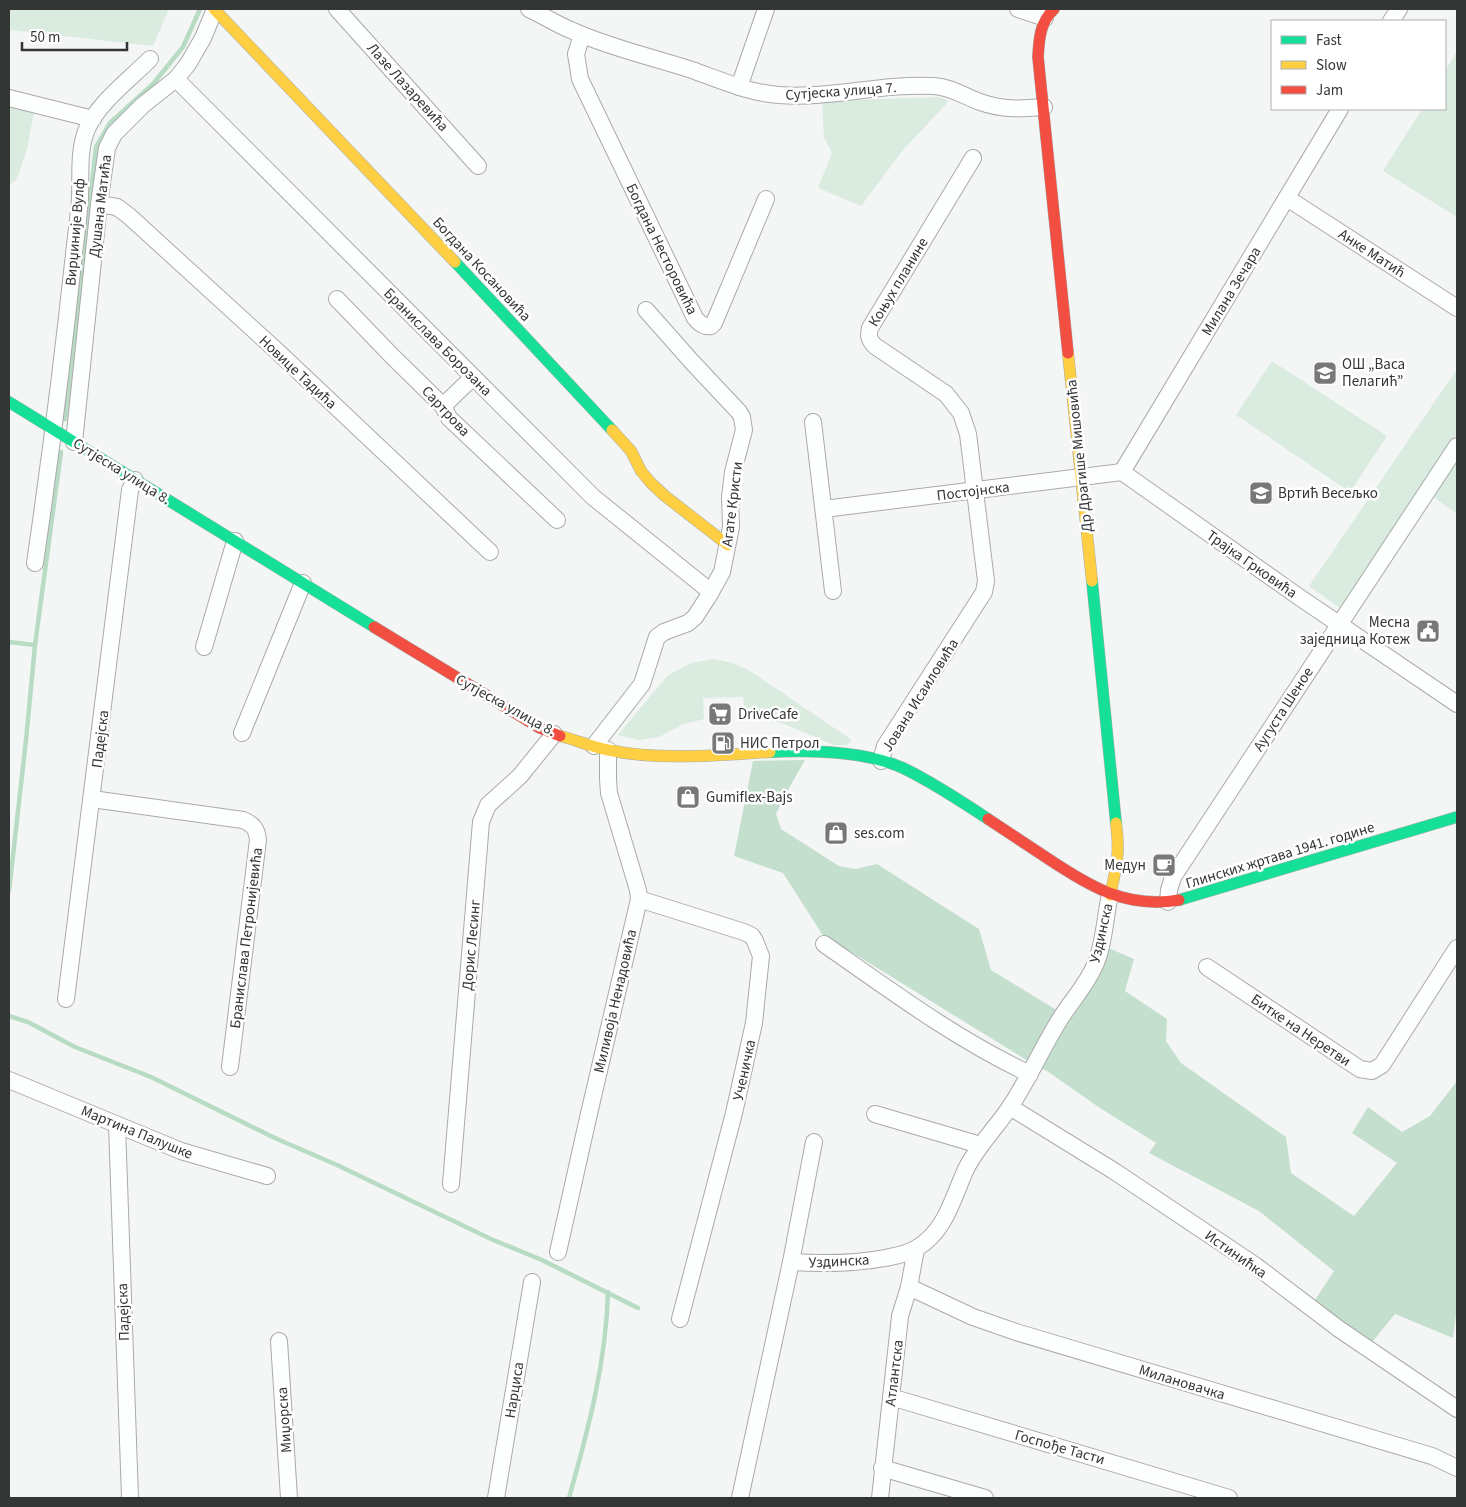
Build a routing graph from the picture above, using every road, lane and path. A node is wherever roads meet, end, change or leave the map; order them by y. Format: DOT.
graph roads {
  1 [pos="214,9"];
  2 [pos="337,9"];
  3 [pos="529,9"];
  4 [pos="766,9"];
  5 [pos="1018,9"];
  6 [pos="1399,9"];
  7 [pos="1050,13"];
  8 [pos="1392,20"];
  9 [pos="582,35"];
  10 [pos="150,59"];
  11 [pos="176,79"];
  12 [pos="739,87"];
  13 [pos="9,98"];
  14 [pos="1044,107"];
  15 [pos="1339,110"];
  16 [pos="93,119"];
  17 [pos="973,158"];
  18 [pos="478,166"];
  19 [pos="1287,198"];
  20 [pos="766,199"];
  21 [pos="99,204"];
  22 [pos="338,299"];
  23 [pos="1457,308"];
  24 [pos="646,310"];
  25 [pos="473,377"];
  26 [pos="9,402"];
  27 [pos="443,406"];
  28 [pos="813,422"];
  29 [pos="54,429"];
  30 [pos="74,442"];
  31 [pos="1457,446"];
  32 [pos="1122,472"];
  33 [pos="1081,478"];
  34 [pos="135,480"];
  35 [pos="976,491"];
  36 [pos="824,509"];
  37 [pos="557,520"];
  38 [pos="235,540"];
  39 [pos="728,545"];
  40 [pos="490,552"];
  41 [pos="35,563"];
  42 [pos="303,583"];
  43 [pos="712,592"];
  44 [pos="833,592"];
  45 [pos="1340,624"];
  46 [pos="204,647"];
  47 [pos="1457,704"];
  48 [pos="242,734"];
  49 [pos="554,734"];
  50 [pos="601,748"];
  51 [pos="881,761"];
  52 [pos="92,799"];
  53 [pos="1457,817"];
  54 [pos="1110,895"];
  55 [pos="639,899"];
  56 [pos="1168,902"];
  57 [pos="824,944"];
  58 [pos="1457,948"];
  59 [pos="1207,967"];
  60 [pos="66,998"];
  61 [pos="230,1067"];
  62 [pos="1030,1074"];
  63 [pos="9,1080"];
  64 [pos="1010,1107"];
  65 [pos="875,1114"];
  66 [pos="117,1125"];
  67 [pos="814,1142"];
  68 [pos="980,1145"];
  69 [pos="267,1176"];
  70 [pos="451,1184"];
  71 [pos="916,1249"];
  72 [pos="558,1252"];
  73 [pos="791,1262"];
  74 [pos="532,1282"];
  75 [pos="909,1287"];
  76 [pos="680,1319"];
  77 [pos="279,1341"];
  78 [pos="891,1396"];
  79 [pos="1457,1409"];
  80 [pos="882,1468"];
  81 [pos="1457,1468"];
  82 [pos="130,1498"];
  83 [pos="289,1498"];
  84 [pos="496,1498"];
  85 [pos="740,1498"];
  86 [pos="880,1498"];
  87 [pos="985,1498"];
  88 [pos="1229,1498"];
  1 -- 11 [label="street, Душана Матића"];
  1 -- 39 [label="street, Богдана Косановића"];
  2 -- 18 [label="street, Лазе Лазаревића"];
  3 -- 9 [label="street, Сутјеска улица 7."];
  4 -- 12 [label="street"];
  5 -- 7 [label="street, Др Драгише Мишовића"];
  6 -- 8 [label="street"];
  7 -- 14 [label="street, Др Драгише Мишовића"];
  9 -- 12 [label="street, Сутјеска улица 7."];
  9 -- 20 [label="street, Богдана Несторовића"];
  10 -- 16 [label="street, Вирџиније Вулф"];
  11 -- 21 [label="street, Душана Матића"];
  11 -- 25 [label="street, Бранислава Борозана"];
  12 -- 14 [label="street, Сутјеска улица 7."];
  13 -- 16 [label="street"];
  14 -- 33 [label="street, Др Драгише Мишовића"];
  15 -- 19 [label="street, Милана Зечара"];
  16 -- 29 [label="street, Вирџиније Вулф"];
  17 -- 35 [label="street, Коњух планине"];
  19 -- 23 [label="street, Анке Матић"];
  19 -- 32 [label="street, Милана Зечара"];
  21 -- 30 [label="street, Душана Матића"];
  21 -- 40 [label="street, Новице Тадића"];
  22 -- 27 [label="street, Сартрова"];
  24 -- 39 [label="street, Агате Кристи"];
  25 -- 27 [label="street"];
  25 -- 43 [label="street, Бранислава Борозана"];
  26 -- 29 [label="street, Сутјеска улица 8."];
  27 -- 37 [label="street, Сартрова"];
  28 -- 36 [label="street"];
  29 -- 30 [label="street, Сутјеска улица 8."];
  29 -- 41 [label="street, Вирџиније Вулф"];
  30 -- 34 [label="street, Сутјеска улица 8."];
  31 -- 45 [label="street, Аугуста Шеное"];
  32 -- 33 [label="street, Постојнска"];
  32 -- 45 [label="street, Трајка Грковића"];
  33 -- 35 [label="street, Постојнска"];
  33 -- 54 [label="street, Др Драгише Мишовића"];
  34 -- 38 [label="street, Сутјеска улица 8."];
  34 -- 52 [label="street, Падејска"];
  35 -- 36 [label="street, Постојнска"];
  35 -- 51 [label="street, Јована Исаиловића"];
  36 -- 44 [label="street"];
  38 -- 42 [label="street, Сутјеска улица 8."];
  38 -- 46 [label="street"];
  39 -- 43 [label="street, Агате Кристи"];
  42 -- 48 [label="street"];
  42 -- 49 [label="street, Сутјеска улица 8."];
  43 -- 50 [label="street, Агате Кристи"];
  45 -- 47 [label="street, Трајка Грковића"];
  45 -- 56 [label="street, Аугуста Шеное"];
  49 -- 50 [label="street, Сутјеска улица 8."];
  49 -- 70 [label="street, Дорис Лесинг"];
  50 -- 51 [label="street, Сутјеска улица 8."];
  50 -- 55 [label="street, Миливоја Ненадовића"];
  51 -- 54 [label="street, Јована Исаиловића"];
  52 -- 60 [label="street, Падејска"];
  52 -- 61 [label="street, Бранислава Петронијевића"];
  53 -- 56 [label="street, Глинских жртава 1941. године"];
  54 -- 56 [label="street, Глинских жртава 1941. године"];
  54 -- 62 [label="street, Уздинска"];
  55 -- 72 [label="street, Миливоја Ненадовића"];
  55 -- 76 [label="street, Ученичка"];
  57 -- 62 [label="street"];
  58 -- 59 [label="street, Битке на Неретви"];
  62 -- 64 [label="street, Уздинска"];
  63 -- 66 [label="street, Мартина Палушке"];
  64 -- 68 [label="street, Уздинска"];
  64 -- 79 [label="street, Истинићка"];
  65 -- 68 [label="street"];
  66 -- 69 [label="street, Мартина Палушке"];
  66 -- 82 [label="street, Падејска"];
  67 -- 73 [label="street"];
  68 -- 71 [label="street, Уздинска"];
  71 -- 73 [label="street, Уздинска"];
  71 -- 75 [label="street, Атлантска"];
  73 -- 85 [label="street, Уздинска"];
  74 -- 84 [label="street, Нарциса"];
  75 -- 78 [label="street, Атлантска"];
  75 -- 81 [label="street, Милановачка"];
  77 -- 83 [label="street, Миџорска"];
  78 -- 80 [label="street, Атлантска"];
  78 -- 88 [label="street, Госпође Тасти"];
  80 -- 86 [label="street, Атлантска"];
  80 -- 87 [label="street"];
}
